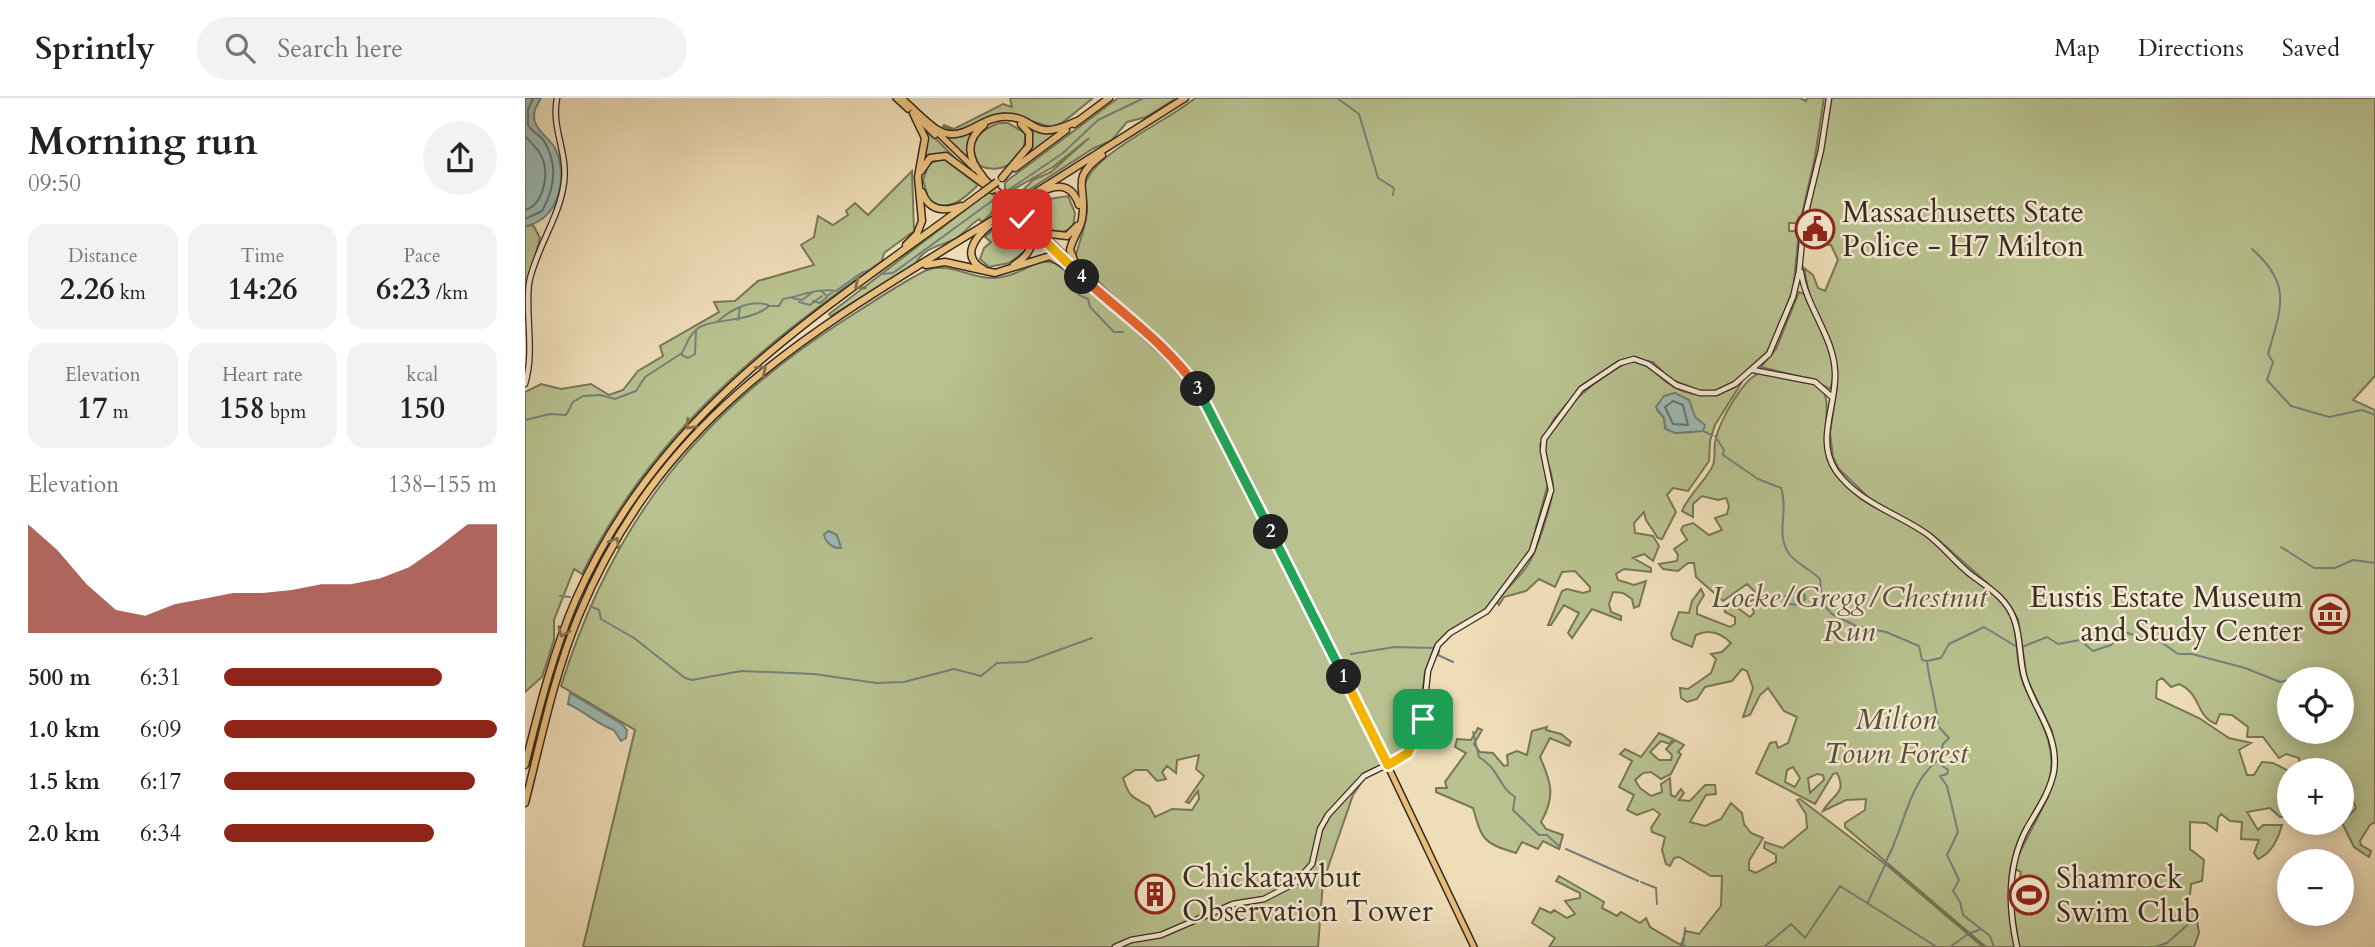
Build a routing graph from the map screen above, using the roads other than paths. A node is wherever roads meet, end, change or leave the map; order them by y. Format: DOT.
graph roads {
  1 [pos="557,98"];
  2 [pos="896,98"];
  3 [pos="902,98"];
  4 [pos="1109,98"];
  5 [pos="1185,98"];
  6 [pos="1829,98"];
  7 [pos="916,114"];
  8 [pos="1077,121"];
  9 [pos="1125,136"];
  10 [pos="983,177"];
  11 [pos="999,180"];
  12 [pos="992,190"];
  13 [pos="1033,194"];
  14 [pos="1000,196"];
  15 [pos="969,202"];
  16 [pos="1018,206"];
  17 [pos="1009,210"];
  18 [pos="1022,219"];
  19 [pos="1801,264"];
  20 [pos="883,267"];
  21 [pos="915,269"];
  22 [pos="1078,271"];
  23 [pos="1752,370"];
  24 [pos="525,384"];
  25 [pos="1832,398"];
  26 [pos="525,765"];
  27 [pos="1388,765"];
  28 [pos="525,803"];
  29 [pos="1115,947"];
  30 [pos="1473,947"];
  31 [pos="2017,947"];
  1 -- 24 [label="main road"];
  2 -- 7 [label="main road"];
  3 -- 7 [label="main road"];
  4 -- 8 [label="highway"];
  5 -- 9 [label="highway"];
  6 -- 19 [label="main road"];
  7 -- 8 [label="highway"];
  7 -- 10 [label="main road"];
  7 -- 12 [label="main road"];
  7 -- 20 [label="highway"];
  8 -- 11 [label="highway"];
  9 -- 13 [label="highway"];
  9 -- 22 [label="highway"];
  10 -- 11 [label="highway"];
  10 -- 14 [label="main road"];
  11 -- 15 [label="highway, bridge"];
  12 -- 14 [label="main road"];
  12 -- 15 [label="highway"];
  13 -- 16 [label="highway"];
  13 -- 16 [label="highway"];
  14 -- 16 [label="main road"];
  14 -- 18 [label="main road"];
  15 -- 20 [label="highway"];
  16 -- 17 [label="highway, bridge"];
  16 -- 22 [label="main road"];
  17 -- 18 [label="highway"];
  17 -- 21 [label="highway"];
  18 -- 22 [label="main road"];
  19 -- 23 [label="main road"];
  19 -- 25 [label="main road"];
  20 -- 26 [label="highway, one-way"];
  21 -- 22 [label="highway"];
  28 -- 21 [label="highway, one-way"];
  22 -- 27 [label="main road"];
  23 -- 25 [label="main road"];
  23 -- 27 [label="main road"];
  25 -- 31 [label="main road"];
  27 -- 29 [label="main road"];
  27 -- 30 [label="main road"];
}
